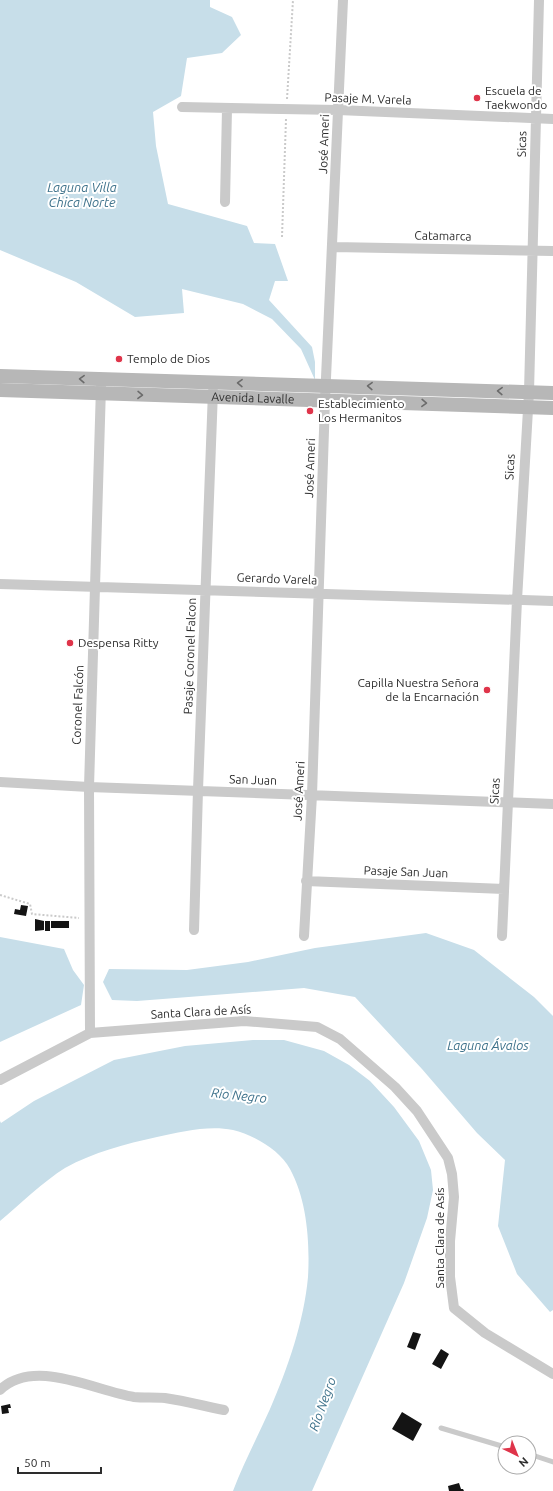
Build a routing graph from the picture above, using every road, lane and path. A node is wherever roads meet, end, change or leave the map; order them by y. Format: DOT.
graph roads {
  1 [pos="343,0"];
  2 [pos="539,0"];
  3 [pos="182,107"];
  4 [pos="227,109"];
  5 [pos="338,110"];
  6 [pos="536,119"];
  7 [pos="553,119"];
  8 [pos="225,202"];
  9 [pos="333,247"];
  10 [pos="533,250"];
  11 [pos="553,251"];
  12 [pos="0,376"];
  13 [pos="101,379"];
  14 [pos="326,385"];
  15 [pos="0,390"];
  16 [pos="213,390"];
  17 [pos="529,392"];
  18 [pos="553,393"];
  19 [pos="101,394"];
  20 [pos="325,400"];
  21 [pos="526,407"];
  22 [pos="553,408"];
  23 [pos="0,584"];
  24 [pos="94,586"];
  25 [pos="205,589"];
  26 [pos="318,594"];
  27 [pos="517,600"];
  28 [pos="553,601"];
  29 [pos="0,782"];
  30 [pos="89,787"];
  31 [pos="198,790"];
  32 [pos="312,795"];
  33 [pos="507,802"];
  34 [pos="553,804"];
  35 [pos="306,881"];
  36 [pos="504,889"];
  37 [pos="0,895"];
  38 [pos="88,919"];
  39 [pos="194,930"];
  40 [pos="304,936"];
  41 [pos="502,936"];
  42 [pos="90,1033"];
  43 [pos="0,1080"];
  44 [pos="553,1374"];
  45 [pos="0,1390"];
  46 [pos="224,1410"];
  47 [pos="441,1428"];
  48 [pos="497,1445"];
  49 [pos="537,1457"];
  50 [pos="553,1462"];
  1 -- 5 [label="street, José Ameri"];
  2 -- 6 [label="street, Sicas"];
  3 -- 4 [label="street, Pasaje M. Varela"];
  4 -- 5 [label="street, Pasaje M. Varela"];
  4 -- 8 [label="street"];
  5 -- 6 [label="street, Pasaje M. Varela"];
  5 -- 9 [label="street, José Ameri"];
  6 -- 7 [label="street, Pasaje M. Varela"];
  6 -- 10 [label="street, Sicas"];
  9 -- 10 [label="street, Catamarca"];
  9 -- 14 [label="street, José Ameri"];
  10 -- 11 [label="street, Catamarca"];
  10 -- 17 [label="street, Sicas"];
  13 -- 12 [label="main road, Avenida Lavalle, one-way"];
  13 -- 16 [label="main road, Avenida Lavalle"];
  13 -- 19 [label="street, Coronel Falcón"];
  14 -- 16 [label="main road, Avenida Lavalle, one-way"];
  17 -- 14 [label="main road, Avenida Lavalle, one-way"];
  14 -- 20 [label="street, José Ameri"];
  15 -- 19 [label="main road, Avenida Lavalle"];
  19 -- 16 [label="main road, Avenida Lavalle, one-way"];
  16 -- 20 [label="main road, Avenida Lavalle"];
  16 -- 25 [label="street, Pasaje Coronel Falcon"];
  17 -- 18 [label="main road, Avenida Lavalle"];
  17 -- 21 [label="street, Sicas"];
  19 -- 24 [label="street, Coronel Falcón"];
  20 -- 21 [label="main road, Avenida Lavalle, one-way"];
  20 -- 26 [label="street, José Ameri"];
  21 -- 22 [label="main road, Avenida Lavalle"];
  21 -- 27 [label="street, Sicas"];
  23 -- 24 [label="street, Gerardo Varela"];
  24 -- 25 [label="street, Gerardo Varela"];
  24 -- 30 [label="street, Coronel Falcón"];
  25 -- 26 [label="street, Gerardo Varela"];
  25 -- 31 [label="street, Pasaje Coronel Falcon"];
  26 -- 27 [label="street, Gerardo Varela"];
  26 -- 32 [label="street, José Ameri"];
  27 -- 28 [label="street, Gerardo Varela"];
  27 -- 33 [label="street, Sicas"];
  29 -- 30 [label="street, San Juan"];
  30 -- 31 [label="street, San Juan"];
  30 -- 38 [label="street, Coronel Falcón"];
  31 -- 32 [label="street, San Juan"];
  31 -- 39 [label="street, Pasaje Coronel Falcon"];
  32 -- 33 [label="street, San Juan"];
  32 -- 35 [label="street, José Ameri"];
  33 -- 34 [label="street, San Juan"];
  33 -- 36 [label="street, Sicas"];
  35 -- 36 [label="street, Pasaje San Juan"];
  35 -- 40 [label="street, José Ameri"];
  36 -- 41 [label="street, Sicas"];
  37 -- 38 [label="path"];
  38 -- 42 [label="street, Coronel Falcón"];
  42 -- 43 [label="street, Santa Clara de Asís"];
  42 -- 44 [label="street, Santa Clara de Asís"];
  45 -- 46 [label="street"];
  47 -- 48 [label="lane"];
  49 -- 50 [label="lane"];
}
